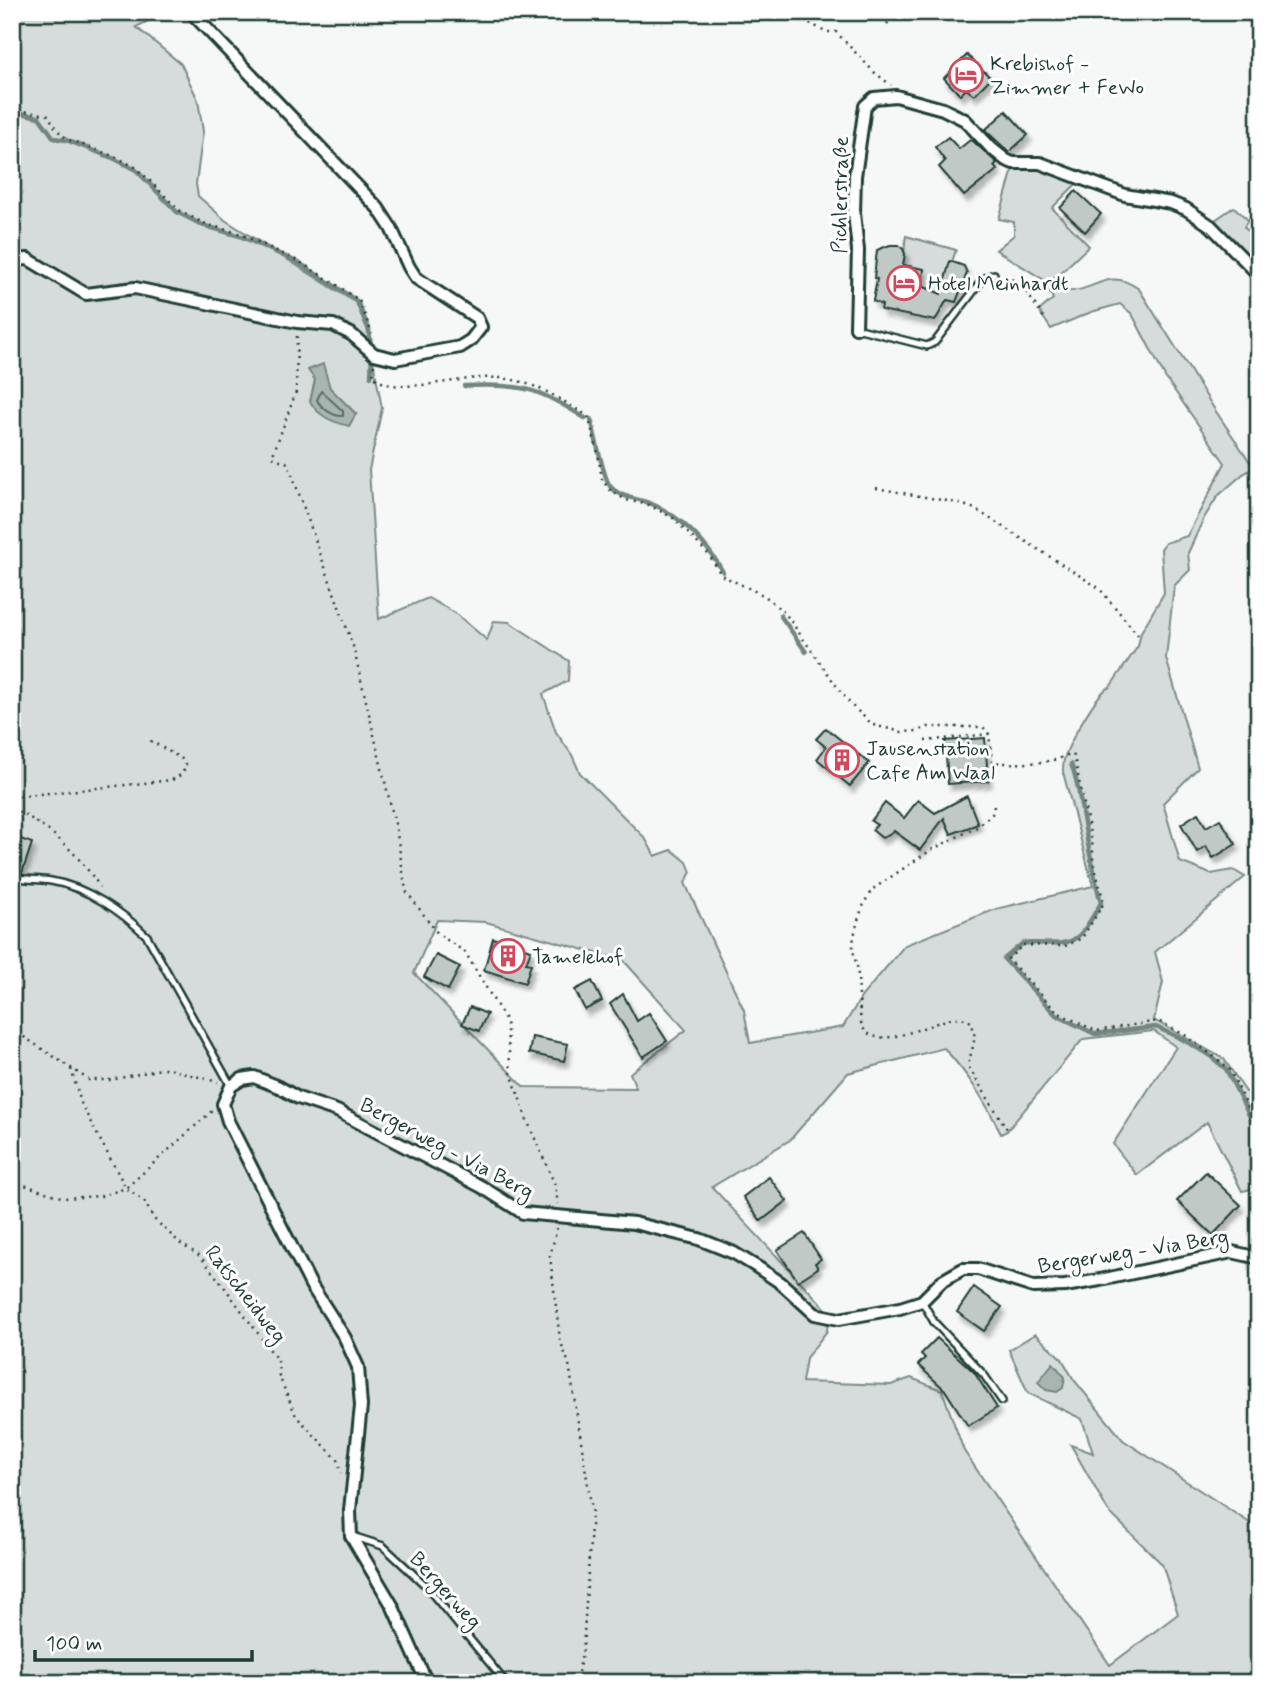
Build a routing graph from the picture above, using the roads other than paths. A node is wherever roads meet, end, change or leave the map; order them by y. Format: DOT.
graph roads {
  1 [pos="191,12"];
  2 [pos="12,260"];
  3 [pos="994,274"];
  4 [pos="1259,275"];
  5 [pos="856,328"];
  6 [pos="12,877"];
  7 [pos="231,1086"];
  8 [pos="1259,1258"];
  9 [pos="922,1301"];
  10 [pos="1002,1401"];
  11 [pos="351,1536"];
  12 [pos="427,1683"];
  13 [pos="506,1683"];
  1 -- 2 [label="street"];
  3 -- 5 [label="lane"];
  4 -- 5 [label="street, Pichlerstraße"];
  6 -- 7 [label="lane"];
  7 -- 9 [label="street, Bergerweg - Via Berg"];
  7 -- 11 [label="street"];
  8 -- 9 [label="street, Bergerweg - Via Berg"];
  9 -- 10 [label="lane"];
  11 -- 12 [label="street"];
  11 -- 13 [label="lane, Bergerweg"];
}
